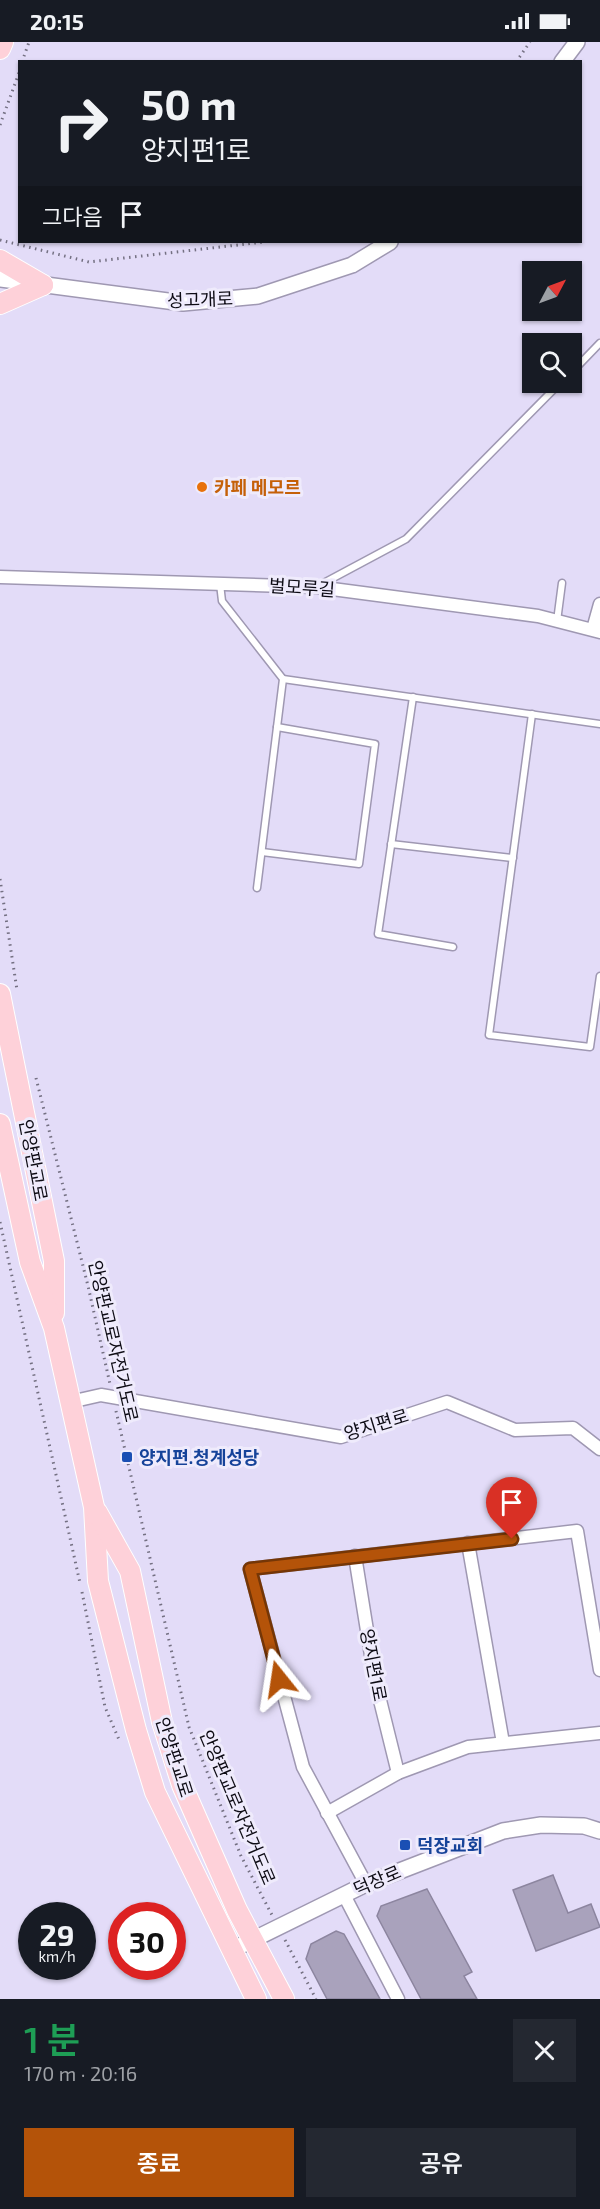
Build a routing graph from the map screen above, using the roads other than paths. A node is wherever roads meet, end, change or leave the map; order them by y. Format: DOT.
graph roads {
  1 [pos="3,42"];
  2 [pos="578,42"];
  3 [pos="0,49"];
  4 [pos="564,60"];
  5 [pos="388,243"];
  6 [pos="0,260"];
  7 [pos="0,279"];
  8 [pos="43,285"];
  9 [pos="0,304"];
  10 [pos="600,344"];
  11 [pos="582,362"];
  12 [pos="550,393"];
  13 [pos="0,577"];
  14 [pos="562,583"];
  15 [pos="220,584"];
  16 [pos="317,586"];
  17 [pos="600,604"];
  18 [pos="557,621"];
  19 [pos="597,630"];
  20 [pos="282,679"];
  21 [pos="413,697"];
  22 [pos="532,714"];
  23 [pos="600,724"];
  24 [pos="277,727"];
  25 [pos="391,844"];
  26 [pos="262,852"];
  27 [pos="513,858"];
  28 [pos="257,888"];
  29 [pos="453,947"];
  30 [pos="600,976"];
  31 [pos="9,992"];
  32 [pos="0,1124"];
  33 [pos="54,1328"];
  34 [pos="70,1402"];
  35 [pos="600,1449"];
  36 [pos="94,1507"];
  37 [pos="468,1544"];
  38 [pos="355,1556"];
  39 [pos="600,1670"];
  40 [pos="600,1733"];
  41 [pos="503,1743"];
  42 [pos="398,1773"];
  43 [pos="327,1813"];
  44 [pos="600,1831"];
  45 [pos="366,1884"];
  46 [pos="344,1895"];
  47 [pos="254,1939"];
  48 [pos="232,1950"];
  49 [pos="256,1999"];
  50 [pos="284,1999"];
  51 [pos="398,1999"];
  1 -- 3 [label="main road"];
  2 -- 4 [label="street"];
  5 -- 8 [label="street, 성고개로"];
  6 -- 8 [label="main road"];
  7 -- 8 [label="street, 성고개로"];
  8 -- 9 [label="main road"];
  10 -- 11 [label="lane"];
  12 -- 16 [label="lane"];
  13 -- 15 [label="street, 벌모루길"];
  14 -- 18 [label="lane"];
  15 -- 16 [label="street, 벌모루길"];
  15 -- 20 [label="lane"];
  16 -- 18 [label="street, 벌모루길"];
  17 -- 19 [label="street"];
  18 -- 19 [label="street, 벌모루길"];
  20 -- 21 [label="lane"];
  20 -- 24 [label="lane"];
  21 -- 22 [label="lane"];
  21 -- 25 [label="lane"];
  22 -- 23 [label="lane"];
  22 -- 27 [label="lane"];
  24 -- 26 [label="lane"];
  24 -- 26 [label="lane"];
  25 -- 27 [label="lane"];
  25 -- 29 [label="lane"];
  26 -- 28 [label="lane"];
  27 -- 30 [label="lane"];
  31 -- 33 [label="main road, 안양판교로"];
  32 -- 33 [label="main road, 안양판교로"];
  33 -- 34 [label="main road, 안양판교로"];
  34 -- 35 [label="street, 양지편로"];
  34 -- 36 [label="main road, 안양판교로"];
  36 -- 47 [label="main road, 안양판교로"];
  36 -- 48 [label="main road, 안양판교로"];
  37 -- 38 [label="street"];
  37 -- 39 [label="street"];
  37 -- 41 [label="street"];
  38 -- 42 [label="street, 양지편1로"];
  38 -- 43 [label="street"];
  40 -- 41 [label="street"];
  41 -- 42 [label="street"];
  42 -- 43 [label="street"];
  43 -- 45 [label="street"];
  44 -- 45 [label="street, 덕장로"];
  45 -- 46 [label="street, 덕장로"];
  46 -- 47 [label="street, 덕장로"];
  46 -- 51 [label="street"];
  47 -- 48 [label="street, 덕장로"];
  47 -- 50 [label="main road, 안양판교로"];
  48 -- 49 [label="main road, 안양판교로"];
}
